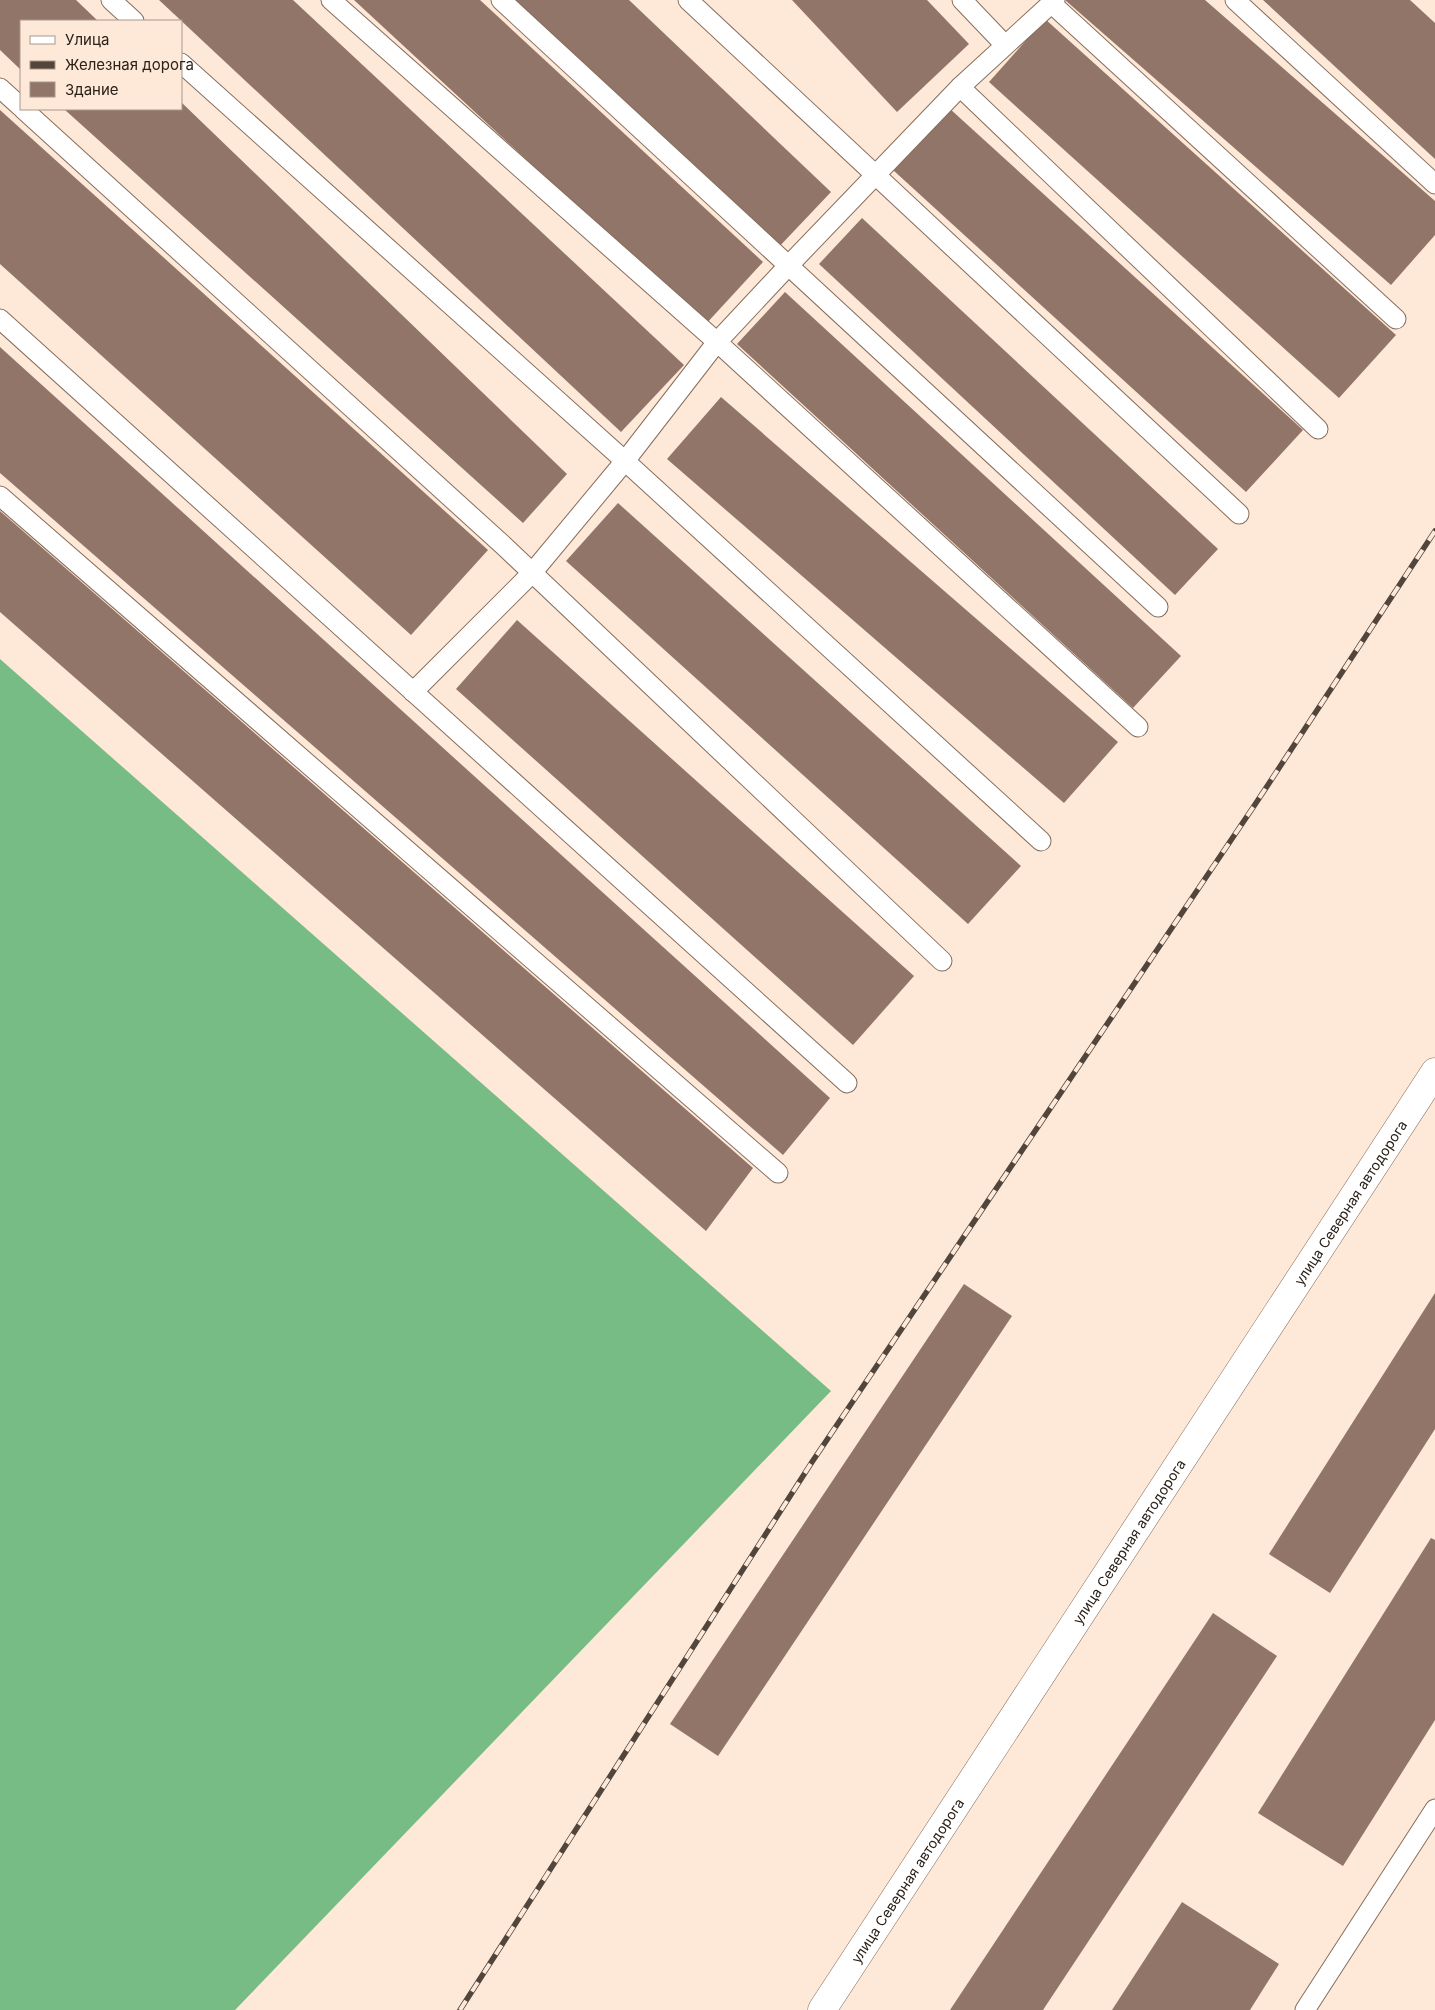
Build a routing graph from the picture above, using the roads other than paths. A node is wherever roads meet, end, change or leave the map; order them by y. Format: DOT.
graph roads {
  1 [pos="111,0"];
  2 [pos="332,0"];
  3 [pos="501,0"];
  4 [pos="688,0"];
  5 [pos="962,0"];
  6 [pos="1235,0"];
  7 [pos="1053,2"];
  8 [pos="133,20"];
  9 [pos="1005,45"];
  10 [pos="182,64"];
  11 [pos="960,87"];
  12 [pos="0,88"];
  13 [pos="20,106"];
  14 [pos="24,110"];
  15 [pos="876,175"];
  16 [pos="1435,184"];
  17 [pos="789,265"];
  18 [pos="0,319"];
  19 [pos="1396,319"];
  20 [pos="717,342"];
  21 [pos="1318,429"];
  22 [pos="624,461"];
  23 [pos="0,496"];
  24 [pos="1240,514"];
  25 [pos="532,573"];
  26 [pos="1158,607"];
  27 [pos="413,692"];
  28 [pos="1138,727"];
  29 [pos="1041,840"];
  30 [pos="942,961"];
  31 [pos="1435,1072"];
  32 [pos="847,1083"];
  33 [pos="778,1173"];
  34 [pos="1435,1809"];
  35 [pos="822,2010"];
  36 [pos="1305,2010"];
  1 -- 8 [label="lane"];
  2 -- 20 [label="lane"];
  3 -- 17 [label="lane"];
  4 -- 15 [label="lane"];
  5 -- 9 [label="lane"];
  6 -- 16 [label="lane"];
  7 -- 9 [label="lane"];
  7 -- 19 [label="lane"];
  9 -- 11 [label="lane"];
  10 -- 22 [label="lane"];
  11 -- 15 [label="lane"];
  11 -- 21 [label="lane"];
  12 -- 13 [label="lane"];
  14 -- 25 [label="lane"];
  15 -- 17 [label="lane"];
  15 -- 24 [label="lane"];
  17 -- 20 [label="lane"];
  17 -- 26 [label="lane"];
  18 -- 27 [label="lane"];
  20 -- 22 [label="lane"];
  20 -- 28 [label="lane"];
  22 -- 25 [label="lane"];
  22 -- 29 [label="lane"];
  23 -- 33 [label="lane"];
  25 -- 27 [label="lane"];
  25 -- 30 [label="lane"];
  27 -- 32 [label="lane"];
  31 -- 35 [label="main road, улица Северная автодорога"];
  34 -- 36 [label="lane"];
}
